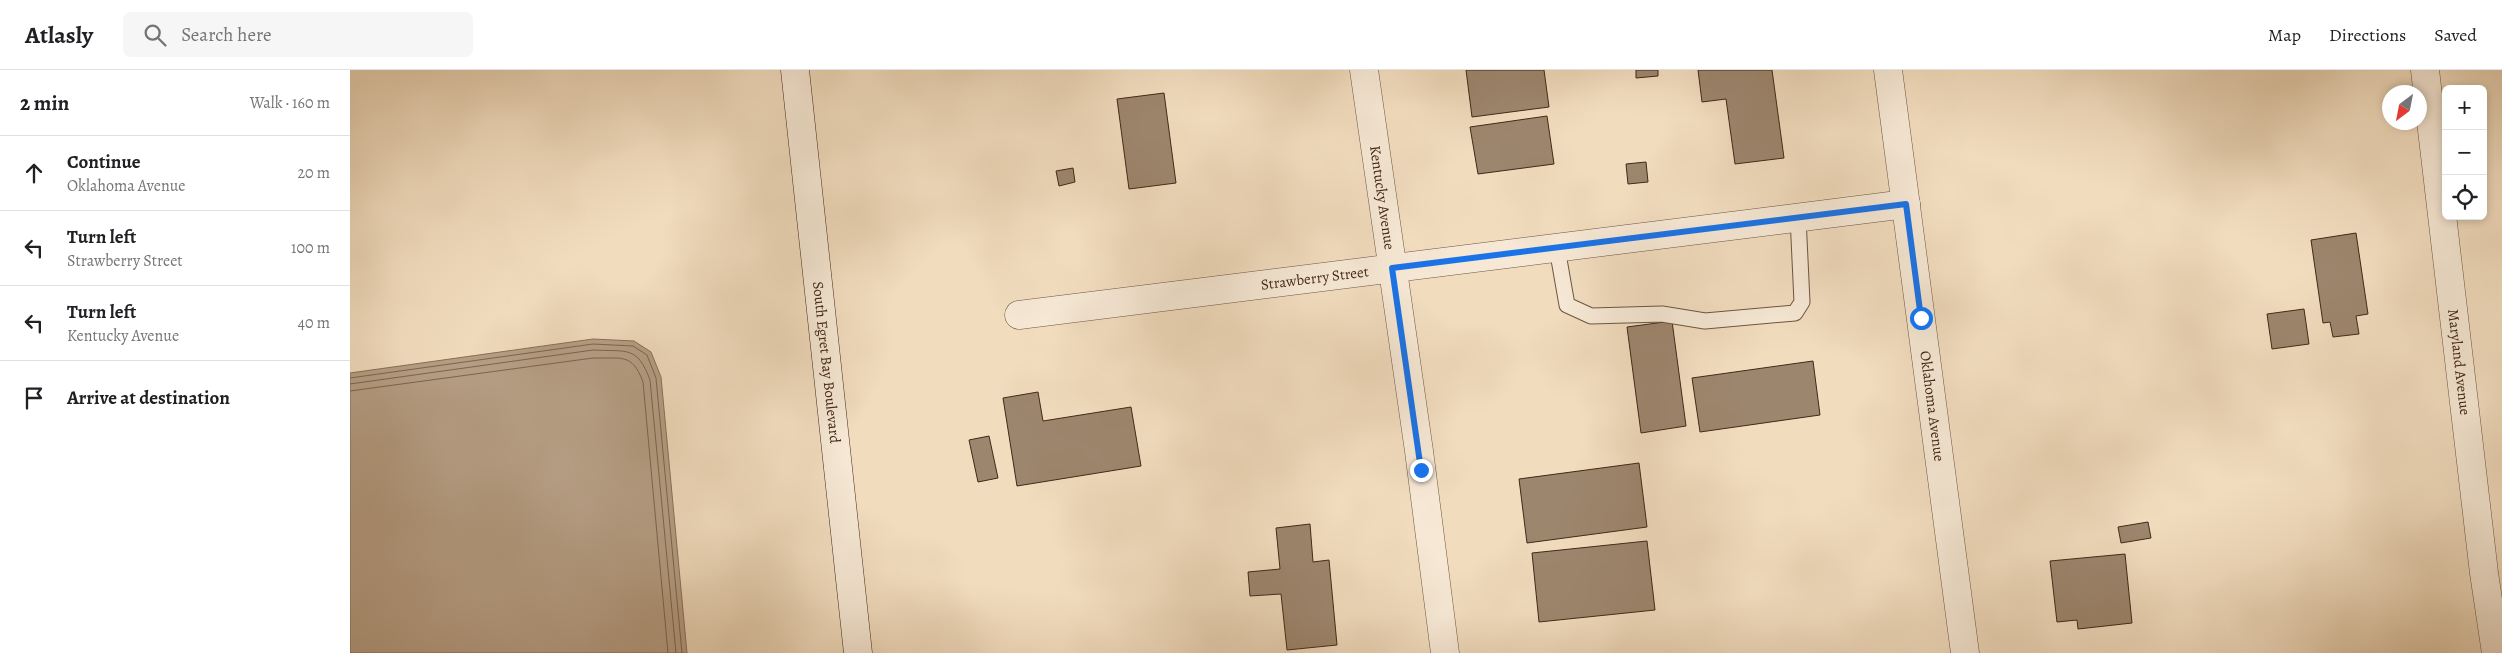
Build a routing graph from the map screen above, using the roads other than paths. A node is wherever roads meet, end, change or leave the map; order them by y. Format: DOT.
graph roads {
  1 [pos="795,70"];
  2 [pos="1364,70"];
  3 [pos="1888,70"];
  4 [pos="2425,70"];
  5 [pos="1906,204"];
  6 [pos="1798,217"];
  7 [pos="1557,248"];
  8 [pos="1392,268"];
  9 [pos="1019,315"];
  10 [pos="858,653"];
  11 [pos="1445,653"];
  12 [pos="1964,653"];
  13 [pos="2496,653"];
  1 -- 10 [label="street, South Egret Bay Boulevard"];
  2 -- 8 [label="street, Kentucky Avenue"];
  3 -- 5 [label="street, Oklahoma Avenue"];
  4 -- 13 [label="street, Maryland Avenue"];
  5 -- 6 [label="street, Strawberry Street"];
  5 -- 12 [label="street, Oklahoma Avenue"];
  6 -- 7 [label="street, Strawberry Street"];
  6 -- 7 [label="lane"];
  7 -- 8 [label="street, Strawberry Street"];
  8 -- 9 [label="street, Strawberry Street"];
  8 -- 11 [label="street, Kentucky Avenue"];
}
